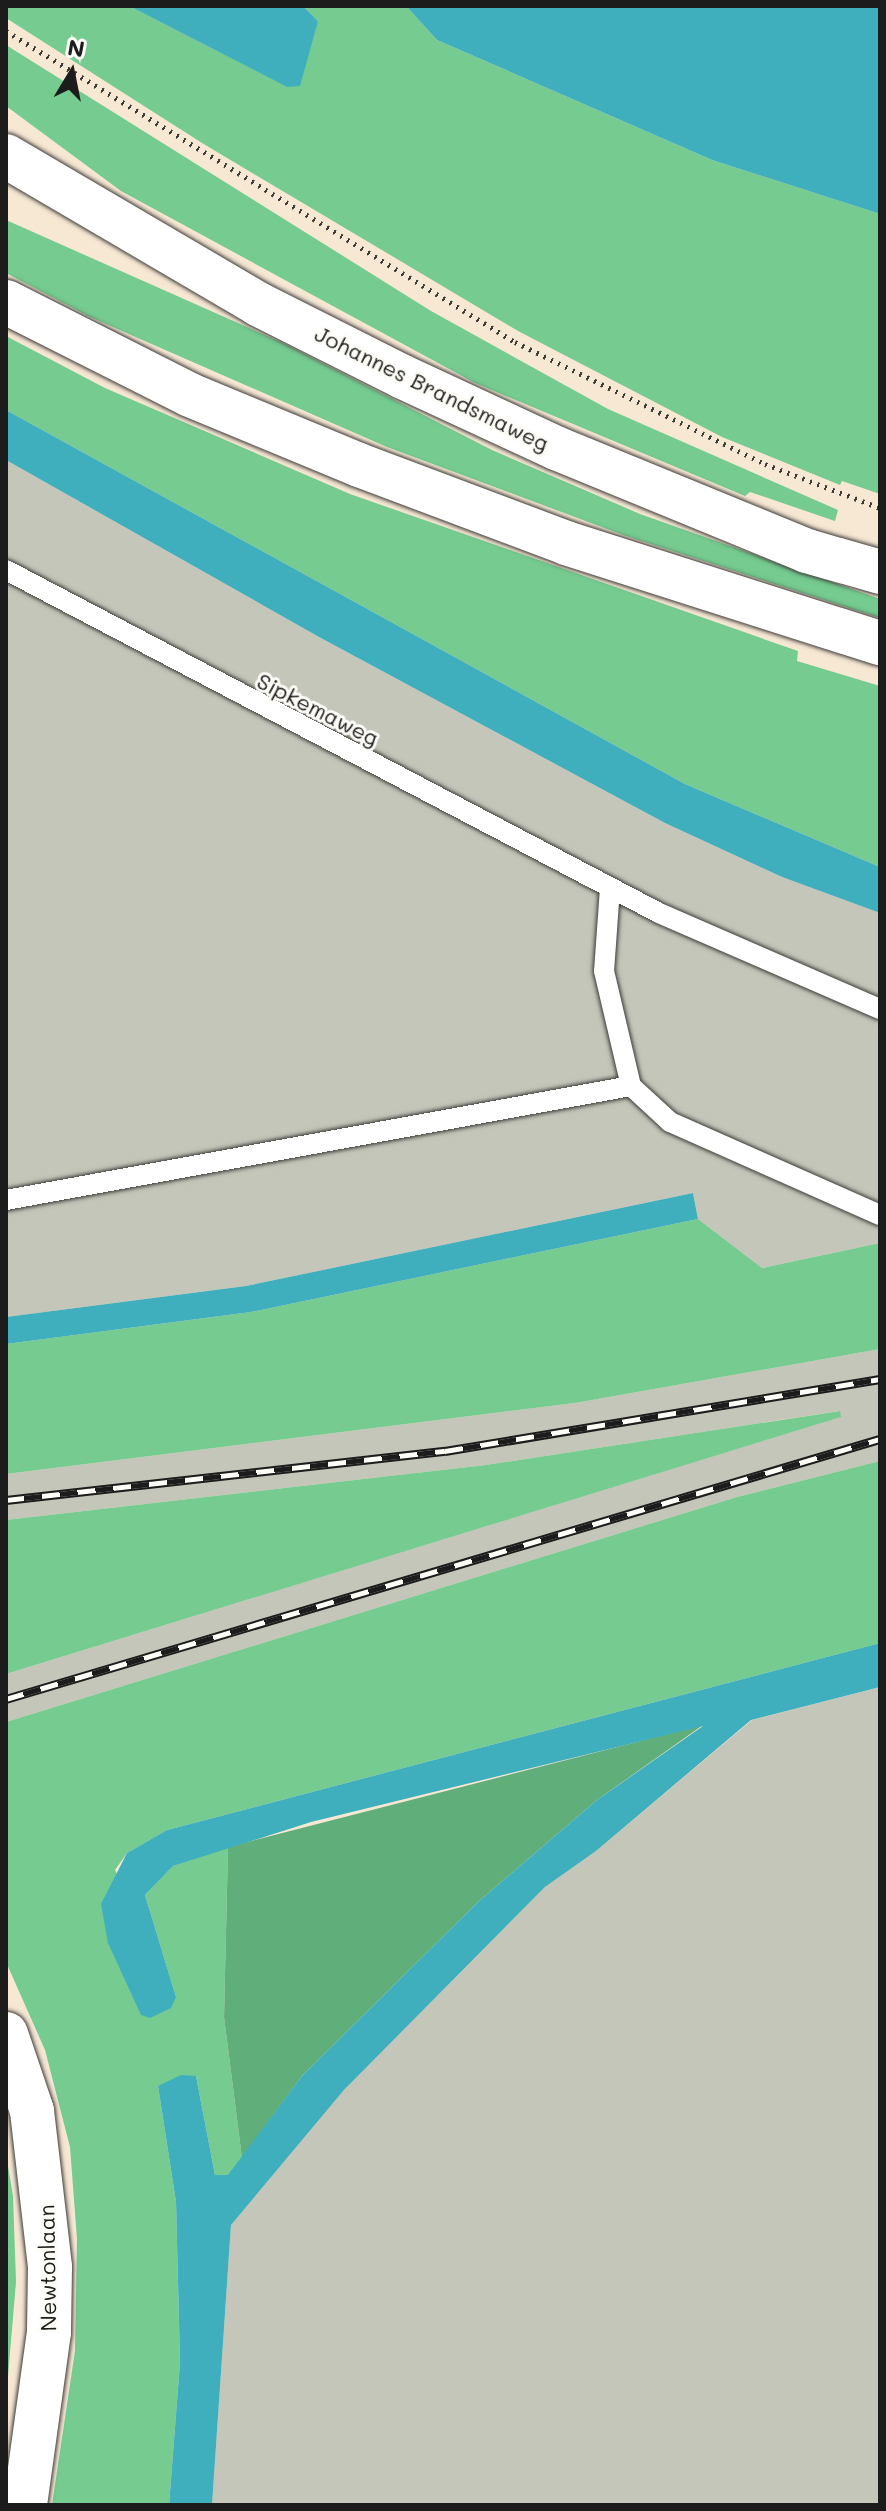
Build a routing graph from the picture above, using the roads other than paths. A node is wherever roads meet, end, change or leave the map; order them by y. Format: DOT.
graph roads {
  1 [pos="6,156"];
  2 [pos="6,302"];
  3 [pos="6,570"];
  4 [pos="880,572"];
  5 [pos="880,643"];
  6 [pos="610,888"];
  7 [pos="880,1009"];
  8 [pos="631,1086"];
  9 [pos="6,1200"];
  10 [pos="880,1215"];
  11 [pos="6,2034"];
  12 [pos="25,2505"];
  1 -- 4 [label="main road, Johannes Brandsmaweg"];
  2 -- 5 [label="main road"];
  3 -- 6 [label="lane, Sipkemaweg"];
  6 -- 7 [label="lane, Sipkemaweg"];
  6 -- 8 [label="lane"];
  8 -- 9 [label="lane"];
  8 -- 10 [label="lane"];
  11 -- 12 [label="main road, Newtonlaan"];
}
